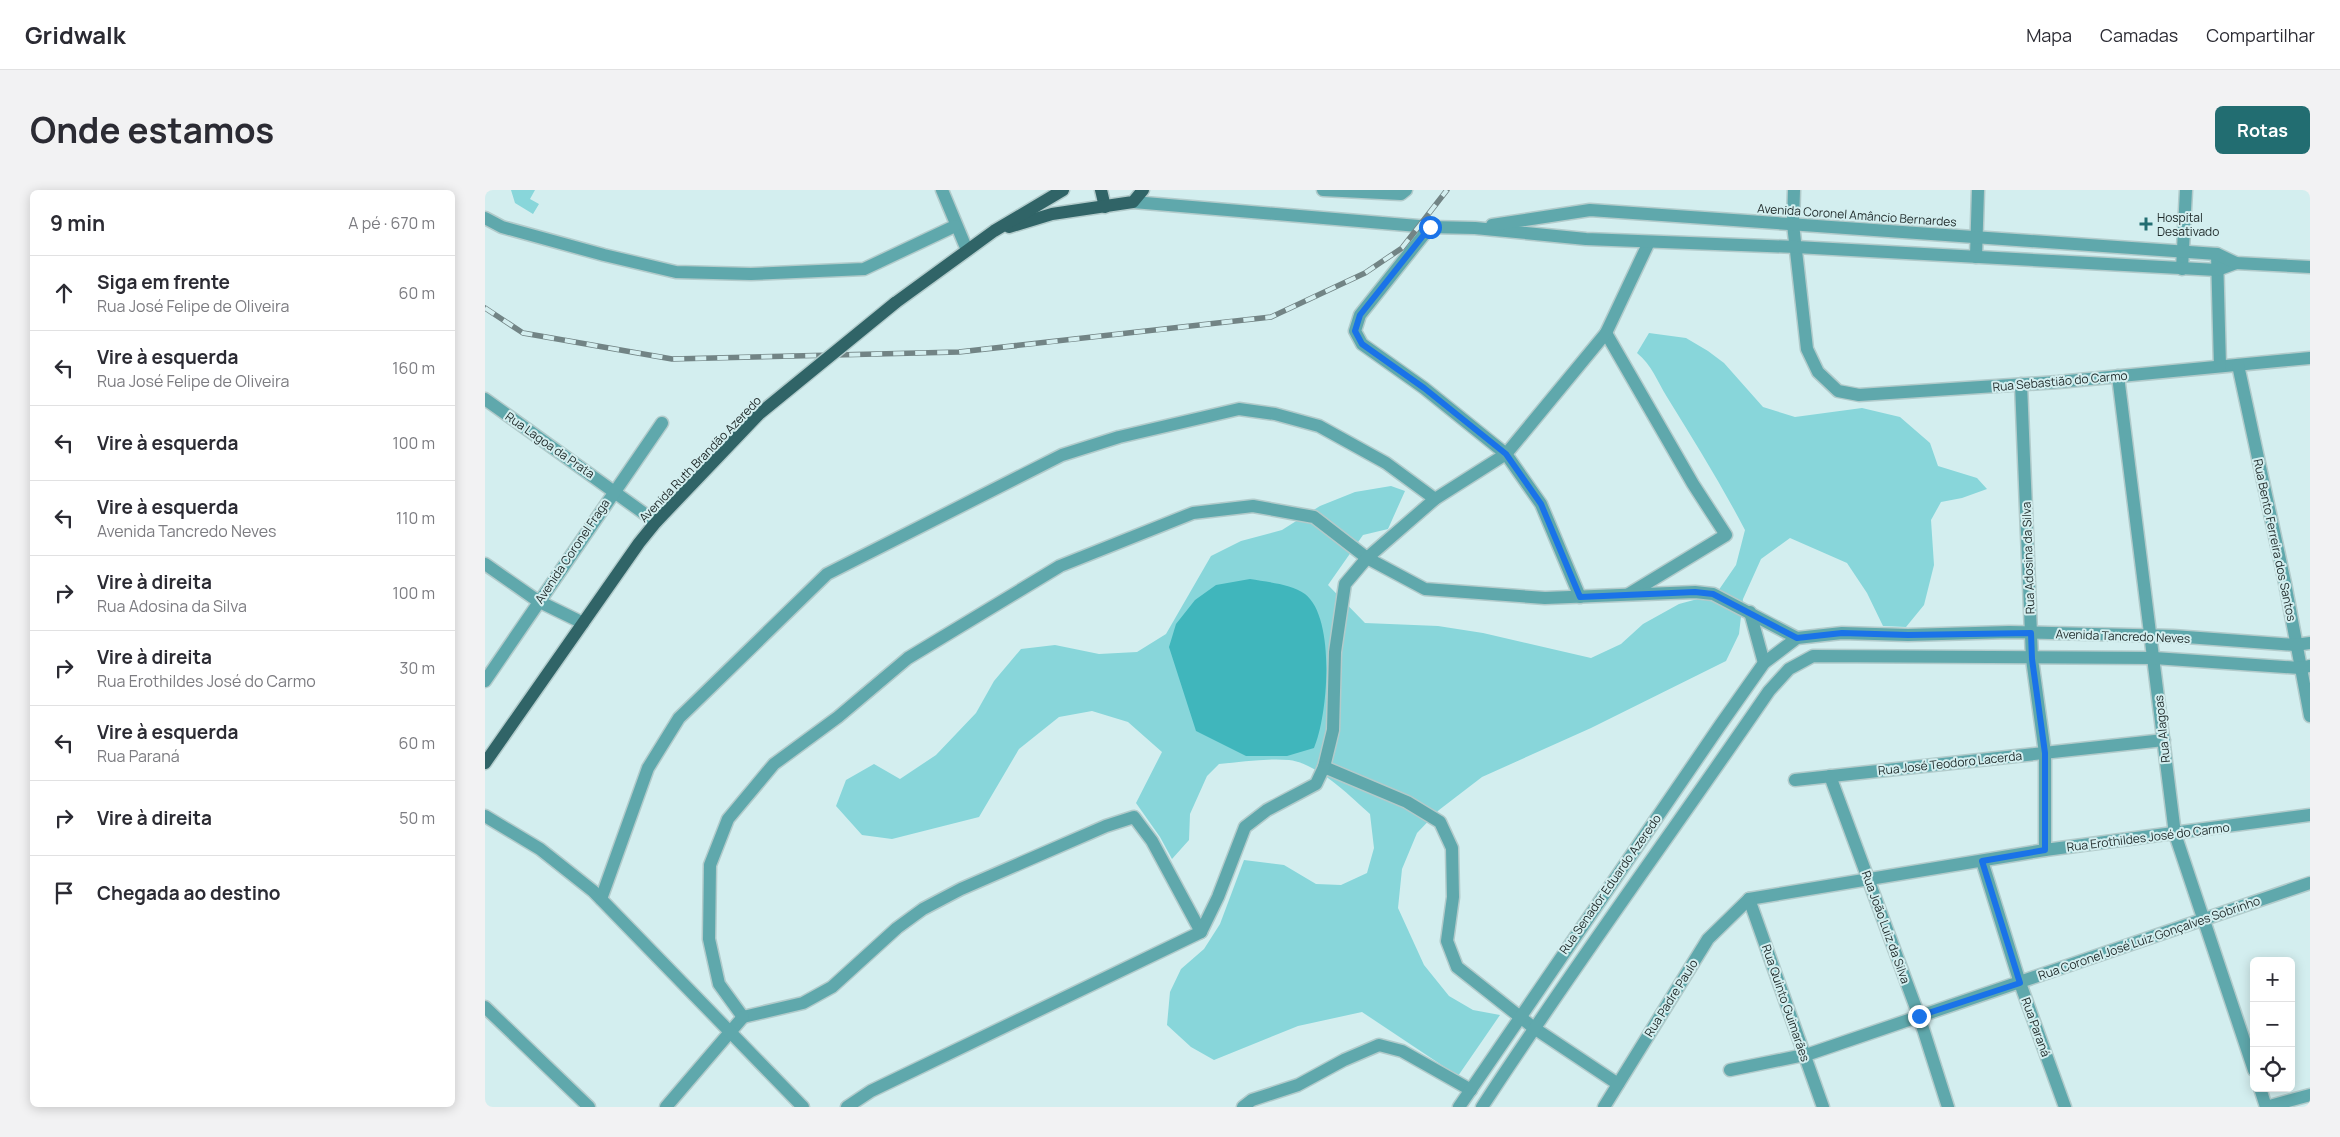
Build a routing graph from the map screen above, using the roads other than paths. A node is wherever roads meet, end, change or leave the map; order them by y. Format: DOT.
graph roads {
  1 [pos="942,190"];
  2 [pos="1063,190"];
  3 [pos="1101,190"];
  4 [pos="1143,190"];
  5 [pos="1323,190"];
  6 [pos="1406,190"];
  7 [pos="1794,190"];
  8 [pos="1978,190"];
  9 [pos="2186,190"];
  10 [pos="1133,202"];
  11 [pos="1105,207"];
  12 [pos="485,218"];
  13 [pos="1793,224"];
  14 [pos="955,226"];
  15 [pos="1430,227"];
  16 [pos="1475,228"];
  17 [pos="994,231"];
  18 [pos="1976,236"];
  19 [pos="1649,242"];
  20 [pos="1796,247"];
  21 [pos="967,250"];
  22 [pos="2182,252"];
  23 [pos="2217,254"];
  24 [pos="1976,257"];
  25 [pos="2235,263"];
  26 [pos="2310,267"];
  27 [pos="2182,268"];
  28 [pos="2217,270"];
  29 [pos="1606,333"];
  30 [pos="2310,358"];
  31 [pos="2238,365"];
  32 [pos="2220,366"];
  33 [pos="2118,376"];
  34 [pos="2021,384"];
  35 [pos="485,399"];
  36 [pos="662,423"];
  37 [pos="1506,454"];
  38 [pos="614,490"];
  39 [pos="1435,499"];
  40 [pos="656,522"];
  41 [pos="1367,558"];
  42 [pos="485,564"];
  43 [pos="1628,595"];
  44 [pos="1580,597"];
  45 [pos="538,601"];
  46 [pos="1749,612"];
  47 [pos="583,623"];
  48 [pos="2031,633"];
  49 [pos="2151,636"];
  50 [pos="1797,638"];
  51 [pos="2310,643"];
  52 [pos="2295,645"];
  53 [pos="2154,658"];
  54 [pos="2032,659"];
  55 [pos="1764,663"];
  56 [pos="2305,667"];
  57 [pos="485,681"];
  58 [pos="1769,691"];
  59 [pos="2310,716"];
  60 [pos="2164,740"];
  61 [pos="2045,753"];
  62 [pos="485,763"];
  63 [pos="1324,767"];
  64 [pos="1830,776"];
  65 [pos="1795,780"];
  66 [pos="2310,815"];
  67 [pos="485,816"];
  68 [pos="2175,834"];
  69 [pos="2045,850"];
  70 [pos="1982,861"];
  71 [pos="1869,880"];
  72 [pos="2310,882"];
  73 [pos="601,899"];
  74 [pos="1749,899"];
  75 [pos="2205,918"];
  76 [pos="1201,932"];
  77 [pos="2020,983"];
  78 [pos="485,1007"];
  79 [pos="1919,1016"];
  80 [pos="743,1017"];
  81 [pos="1519,1017"];
  82 [pos="1534,1028"];
  83 [pos="729,1033"];
  84 [pos="1803,1055"];
  85 [pos="2250,1058"];
  86 [pos="1730,1070"];
  87 [pos="1618,1084"];
  88 [pos="1471,1090"];
  89 [pos="2261,1092"];
  90 [pos="2310,1096"];
  91 [pos="589,1107"];
  92 [pos="666,1107"];
  93 [pos="803,1107"];
  94 [pos="847,1107"];
  95 [pos="1243,1107"];
  96 [pos="1459,1107"];
  97 [pos="1482,1107"];
  98 [pos="1604,1107"];
  99 [pos="1823,1107"];
  100 [pos="1948,1107"];
  101 [pos="2065,1107"];
  102 [pos="2266,1107"];
  1 -- 14 [label="street"];
  2 -- 17 [label="main road, Avenida Ruth Brandão Azeredo"];
  3 -- 11 [label="main road"];
  4 -- 10 [label="main road"];
  5 -- 6 [label="street"];
  7 -- 13 [label="street"];
  8 -- 18 [label="street"];
  9 -- 22 [label="street"];
  10 -- 11 [label="main road, Avenida Coronel Amâncio Bernardes"];
  10 -- 15 [label="street, Avenida Coronel Amâncio Bernardes"];
  11 -- 17 [label="main road, Avenida Coronel Amâncio Bernardes"];
  12 -- 14 [label="street"];
  13 -- 16 [label="street, Avenida Coronel Amâncio Bernardes"];
  13 -- 18 [label="street, Avenida Coronel Amâncio Bernardes"];
  13 -- 20 [label="street"];
  14 -- 21 [label="street"];
  15 -- 16 [label="street, Avenida Coronel Amâncio Bernardes"];
  15 -- 37 [label="street"];
  16 -- 19 [label="street, Avenida Coronel Amâncio Bernardes"];
  17 -- 21 [label="main road, Avenida Ruth Brandão Azeredo"];
  18 -- 22 [label="street, Avenida Coronel Amâncio Bernardes"];
  18 -- 24 [label="street"];
  19 -- 20 [label="street, Avenida Coronel Amâncio Bernardes"];
  19 -- 29 [label="street"];
  20 -- 24 [label="street, Avenida Coronel Amâncio Bernardes"];
  20 -- 34 [label="street, Rua Sebastião do Carmo"];
  21 -- 40 [label="main road, Avenida Ruth Brandão Azeredo, bridge"];
  22 -- 23 [label="street, Avenida Coronel Amâncio Bernardes"];
  22 -- 27 [label="street"];
  23 -- 25 [label="street, Avenida Coronel Amâncio Bernardes"];
  23 -- 28 [label="street"];
  24 -- 27 [label="street, Avenida Coronel Amâncio Bernardes"];
  25 -- 26 [label="street, Avenida Coronel Amâncio Bernardes"];
  25 -- 28 [label="street, Avenida Coronel Amâncio Bernardes"];
  27 -- 28 [label="street, Avenida Coronel Amâncio Bernardes"];
  28 -- 32 [label="street"];
  29 -- 37 [label="street"];
  29 -- 43 [label="street"];
  30 -- 31 [label="street, Rua Sebastião do Carmo"];
  31 -- 32 [label="street, Rua Sebastião do Carmo"];
  31 -- 52 [label="street, Rua Bento Ferreira dos Santos"];
  32 -- 33 [label="street, Rua Sebastião do Carmo"];
  33 -- 34 [label="street, Rua Sebastião do Carmo"];
  33 -- 49 [label="street, Rua Alagoas"];
  34 -- 48 [label="street, Rua Adosina da Silva"];
  35 -- 38 [label="street, Rua Lagoa da Prata"];
  36 -- 38 [label="street, Avenida Coronel Fraga"];
  37 -- 39 [label="street"];
  37 -- 44 [label="street"];
  38 -- 40 [label="street, Rua Lagoa da Prata"];
  38 -- 45 [label="street, Avenida Coronel Fraga"];
  39 -- 41 [label="street"];
  39 -- 73 [label="street"];
  40 -- 47 [label="main road, Avenida Ruth Brandão Azeredo"];
  41 -- 44 [label="street"];
  41 -- 63 [label="street"];
  41 -- 80 [label="street"];
  42 -- 45 [label="street"];
  43 -- 44 [label="street"];
  43 -- 46 [label="street"];
  45 -- 47 [label="street"];
  45 -- 57 [label="street, Avenida Coronel Fraga"];
  46 -- 50 [label="street"];
  46 -- 55 [label="street"];
  47 -- 62 [label="main road, Avenida Ruth Brandão Azeredo"];
  48 -- 49 [label="street, Avenida Tancredo Neves"];
  48 -- 50 [label="street, Avenida Tancredo Neves"];
  48 -- 54 [label="street, Rua Adosina da Silva"];
  49 -- 52 [label="street, Avenida Tancredo Neves"];
  49 -- 53 [label="street, Rua Alagoas"];
  50 -- 55 [label="street"];
  51 -- 52 [label="street, Avenida Tancredo Neves"];
  52 -- 56 [label="street, Rua Bento Ferreira dos Santos"];
  53 -- 54 [label="street, Avenida Tancredo Neves"];
  53 -- 56 [label="street, Avenida Tancredo Neves"];
  53 -- 60 [label="street, Rua Alagoas"];
  54 -- 58 [label="street, Avenida Tancredo Neves"];
  54 -- 61 [label="street, Rua Adosina da Silva"];
  55 -- 81 [label="street, Rua Senador Eduardo Azeredo"];
  56 -- 59 [label="street, Rua Bento Ferreira dos Santos"];
  58 -- 82 [label="street, Rua Senador Eduardo Azeredo"];
  60 -- 61 [label="street, Rua José Teodoro Lacerda"];
  60 -- 68 [label="street, Rua Alagoas"];
  61 -- 64 [label="street, Rua José Teodoro Lacerda"];
  61 -- 69 [label="street, Rua Adosina da Silva"];
  63 -- 76 [label="street"];
  63 -- 81 [label="street"];
  64 -- 65 [label="street, Rua José Teodoro Lacerda"];
  64 -- 71 [label="street, Rua João Luiz da Silva"];
  66 -- 68 [label="street, Rua Erothildes José do Carmo"];
  67 -- 73 [label="street"];
  68 -- 69 [label="street, Rua Erothildes José do Carmo"];
  68 -- 75 [label="street, Rua Alagoas"];
  69 -- 70 [label="street, Rua Erothildes José do Carmo"];
  70 -- 71 [label="street, Rua Erothildes José do Carmo"];
  70 -- 77 [label="street, Rua Paraná"];
  71 -- 74 [label="street, Rua Erothildes José do Carmo"];
  71 -- 79 [label="street, Rua João Luiz da Silva"];
  72 -- 75 [label="street, Rua Coronel José Luiz Gonçalves Sobrinho"];
  73 -- 83 [label="street"];
  74 -- 84 [label="street, Rua Quinto Guimarães"];
  74 -- 87 [label="street, Rua Padre Paulo"];
  75 -- 77 [label="street, Rua Coronel José Luiz Gonçalves Sobrinho"];
  75 -- 85 [label="street, Rua Alagoas"];
  76 -- 80 [label="street"];
  76 -- 94 [label="street"];
  77 -- 79 [label="street, Rua Coronel José Luiz Gonçalves Sobrinho"];
  77 -- 101 [label="street, Rua Paraná"];
  78 -- 91 [label="street"];
  79 -- 84 [label="street, Rua Coronel José Luiz Gonçalves Sobrinho"];
  79 -- 100 [label="street, Rua João Luiz da Silva"];
  80 -- 83 [label="street"];
  81 -- 82 [label="street"];
  81 -- 88 [label="street, Rua Senador Eduardo Azeredo"];
  82 -- 87 [label="street"];
  82 -- 97 [label="street, Rua Senador Eduardo Azeredo"];
  83 -- 92 [label="street"];
  83 -- 93 [label="street"];
  84 -- 86 [label="street, Rua Coronel José Luiz Gonçalves Sobrinho"];
  84 -- 99 [label="street, Rua Quinto Guimarães"];
  87 -- 98 [label="street, Rua Padre Paulo"];
  88 -- 95 [label="street"];
  88 -- 96 [label="street, Rua Senador Eduardo Azeredo"];
  89 -- 102 [label="street"];
  90 -- 102 [label="street"];
}
